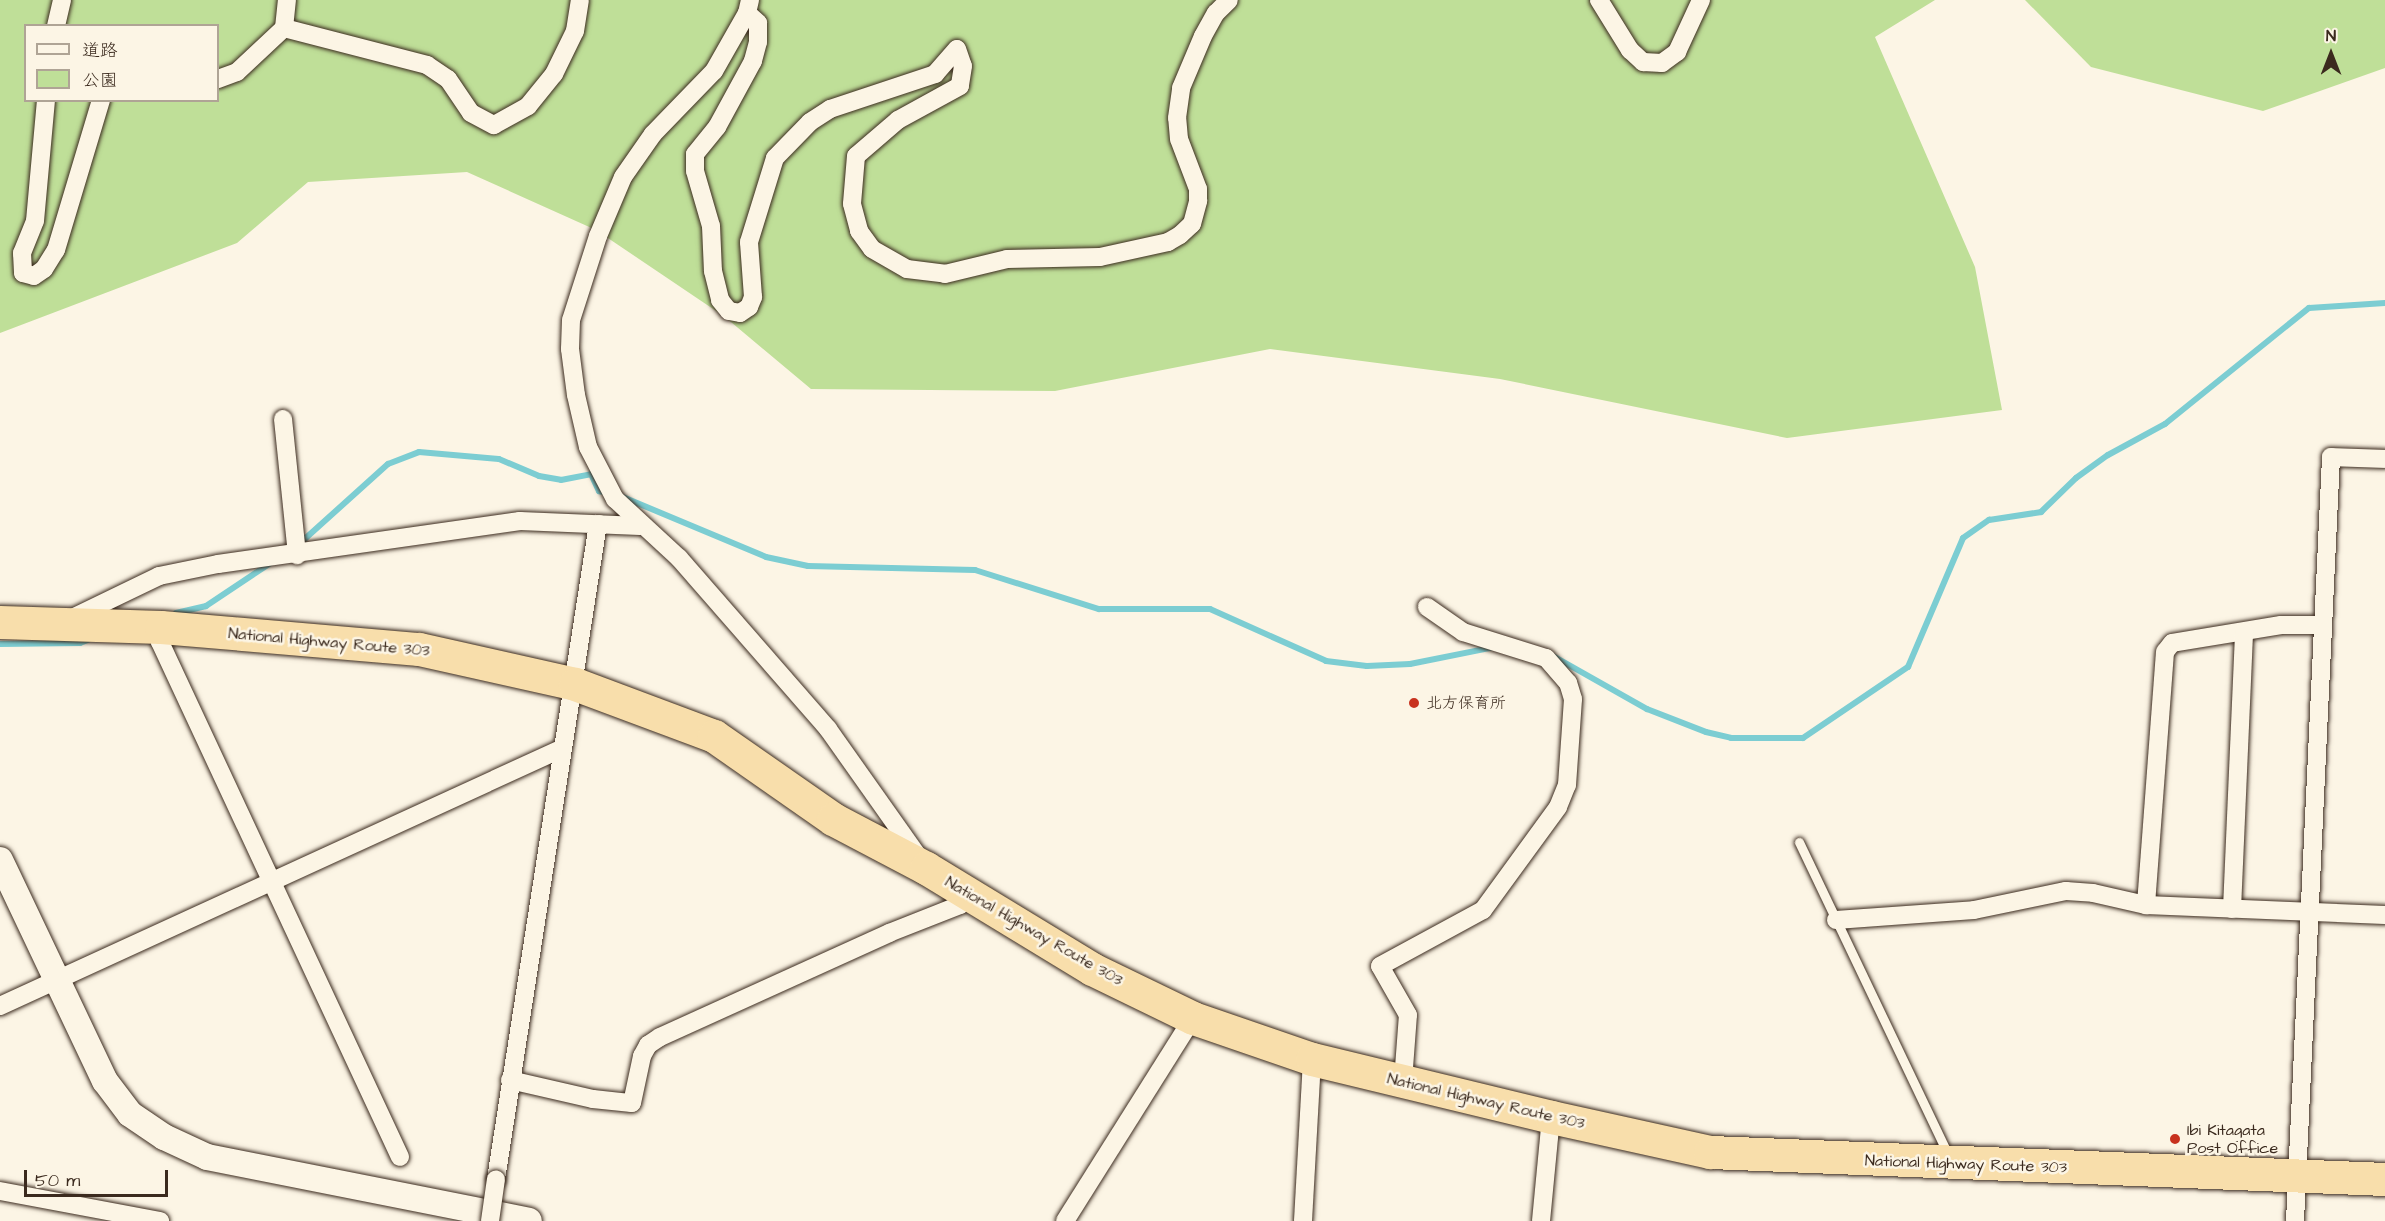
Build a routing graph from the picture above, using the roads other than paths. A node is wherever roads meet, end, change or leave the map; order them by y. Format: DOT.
graph roads {
  1 [pos="62,0"];
  2 [pos="287,0"];
  3 [pos="580,0"];
  4 [pos="1229,0"];
  5 [pos="1599,0"];
  6 [pos="1701,0"];
  7 [pos="749,7"];
  8 [pos="56,24"];
  9 [pos="284,28"];
  10 [pos="219,79"];
  11 [pos="46,102"];
  12 [pos="100,102"];
  13 [pos="283,418"];
  14 [pos="2385,459"];
  15 [pos="598,524"];
  16 [pos="640,526"];
  17 [pos="297,555"];
  18 [pos="1427,607"];
  19 [pos="0,622"];
  20 [pos="63,623"];
  21 [pos="2323,625"];
  22 [pos="161,627"];
  23 [pos="2244,632"];
  24 [pos="575,684"];
  25 [pos="563,748"];
  26 [pos="1798,842"];
  27 [pos="0,860"];
  28 [pos="926,868"];
  29 [pos="274,882"];
  30 [pos="969,894"];
  31 [pos="2146,905"];
  32 [pos="2232,909"];
  33 [pos="2309,912"];
  34 [pos="2385,915"];
  35 [pos="1836,920"];
  36 [pos="57,979"];
  37 [pos="0,1006"];
  38 [pos="1194,1018"];
  39 [pos="1312,1059"];
  40 [pos="510,1080"];
  41 [pos="1402,1081"];
  42 [pos="1551,1117"];
  43 [pos="400,1157"];
  44 [pos="1953,1165"];
  45 [pos="2295,1177"];
  46 [pos="2385,1179"];
  47 [pos="0,1191"];
  48 [pos="160,1221"];
  49 [pos="490,1221"];
  50 [pos="529,1221"];
  51 [pos="1065,1221"];
  52 [pos="1304,1221"];
  53 [pos="1541,1221"];
  54 [pos="2295,1221"];
  1 -- 8 [label="street"];
  2 -- 9 [label="street"];
  3 -- 9 [label="street"];
  4 -- 7 [label="street"];
  5 -- 6 [label="street"];
  7 -- 16 [label="street"];
  9 -- 10 [label="street"];
  11 -- 12 [label="street"];
  13 -- 17 [label="street"];
  14 -- 21 [label="street"];
  15 -- 16 [label="street"];
  15 -- 17 [label="street"];
  15 -- 24 [label="street"];
  16 -- 28 [label="street"];
  17 -- 20 [label="street"];
  18 -- 41 [label="street"];
  19 -- 20 [label="highway, National Highway Route 303"];
  20 -- 22 [label="highway, National Highway Route 303"];
  21 -- 23 [label="street"];
  21 -- 33 [label="street"];
  22 -- 24 [label="highway, National Highway Route 303"];
  22 -- 29 [label="street"];
  23 -- 31 [label="street"];
  23 -- 32 [label="street"];
  24 -- 25 [label="street"];
  24 -- 28 [label="highway, National Highway Route 303"];
  25 -- 29 [label="street"];
  25 -- 40 [label="street"];
  26 -- 35 [label="lane"];
  27 -- 36 [label="street"];
  28 -- 30 [label="highway, National Highway Route 303"];
  29 -- 36 [label="street"];
  29 -- 43 [label="street"];
  30 -- 38 [label="highway, National Highway Route 303"];
  30 -- 40 [label="street"];
  31 -- 32 [label="street"];
  31 -- 35 [label="street"];
  32 -- 33 [label="street"];
  33 -- 34 [label="street"];
  33 -- 45 [label="street"];
  35 -- 44 [label="lane"];
  36 -- 37 [label="street"];
  36 -- 50 [label="street"];
  38 -- 39 [label="highway, National Highway Route 303"];
  38 -- 51 [label="street"];
  39 -- 41 [label="highway, National Highway Route 303"];
  39 -- 52 [label="street"];
  40 -- 49 [label="street, bridge"];
  41 -- 42 [label="highway, National Highway Route 303"];
  42 -- 44 [label="highway, National Highway Route 303"];
  42 -- 53 [label="street"];
  44 -- 45 [label="highway, National Highway Route 303"];
  45 -- 46 [label="highway, National Highway Route 303"];
  45 -- 54 [label="street"];
  47 -- 48 [label="street"];
}
